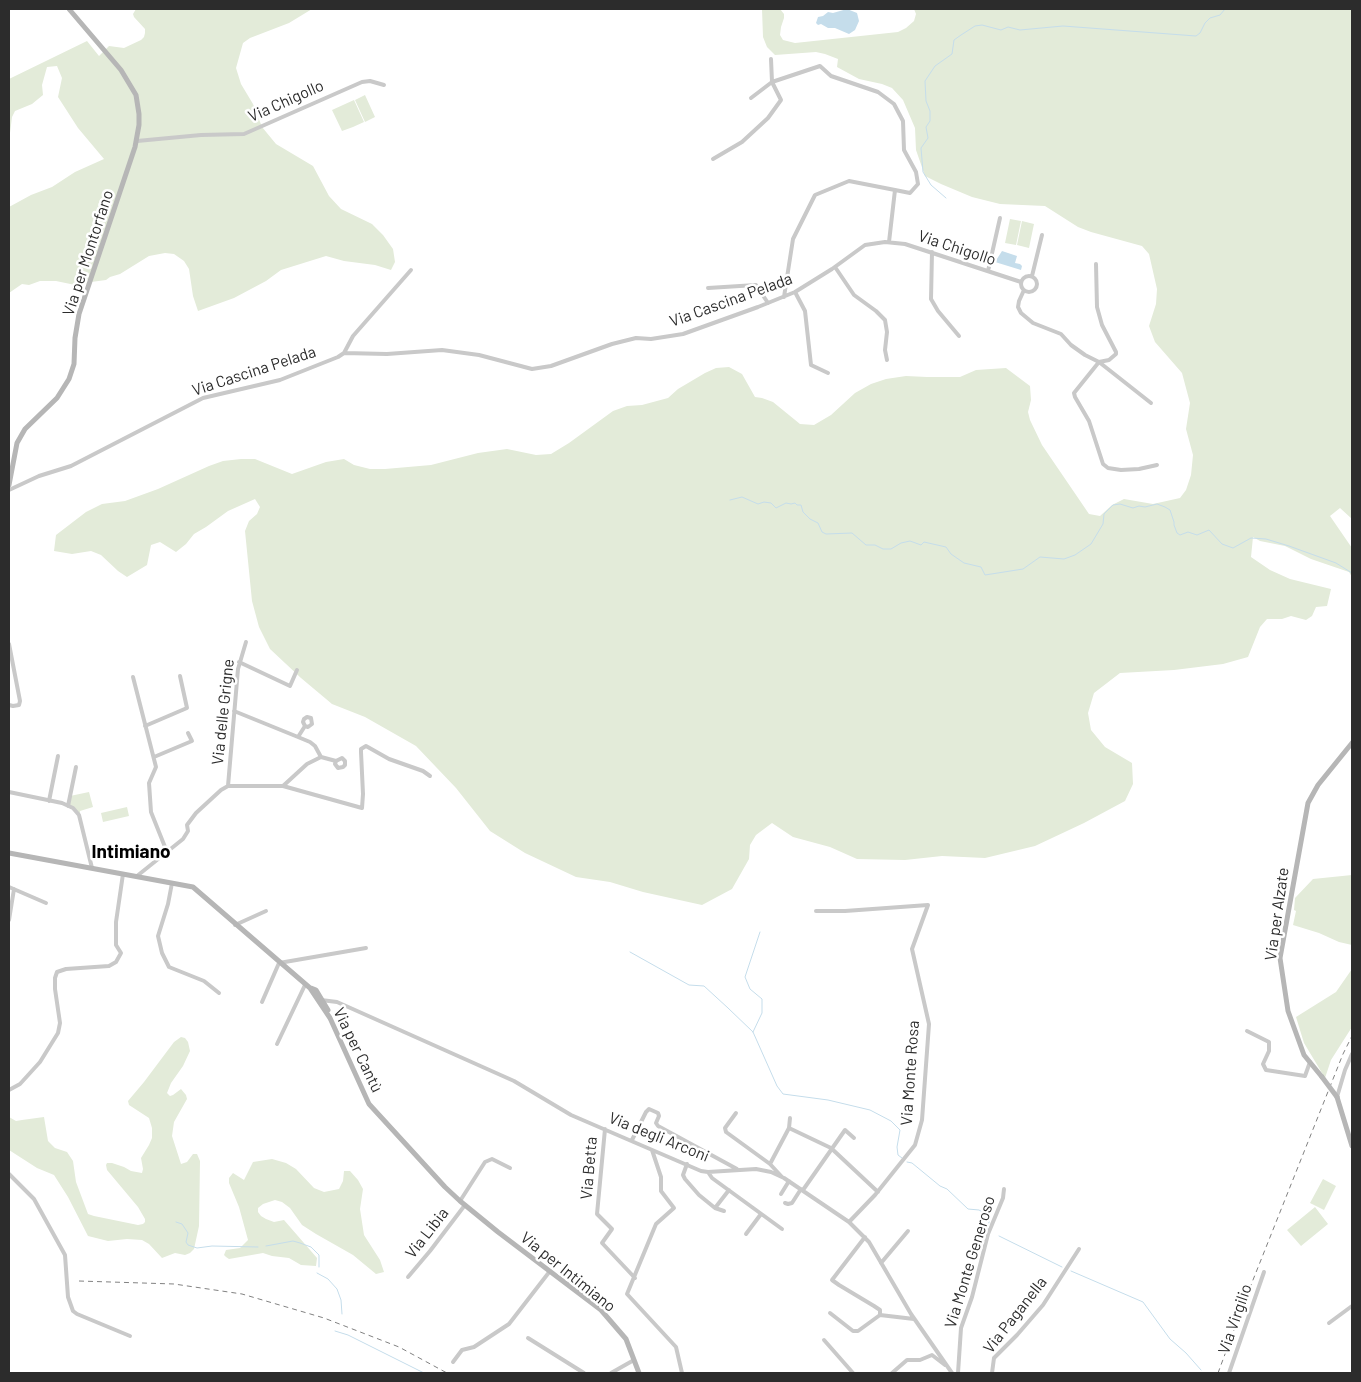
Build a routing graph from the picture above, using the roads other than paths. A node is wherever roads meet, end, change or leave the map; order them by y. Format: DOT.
graph roads {
  1 [pos="69,9"];
  2 [pos="770,59"];
  3 [pos="772,82"];
  4 [pos="384,85"];
  5 [pos="751,98"];
  6 [pos="137,141"];
  7 [pos="712,159"];
  8 [pos="895,190"];
  9 [pos="1000,218"];
  10 [pos="1042,235"];
  11 [pos="887,242"];
  12 [pos="932,252"];
  13 [pos="1096,264"];
  14 [pos="835,267"];
  15 [pos="411,270"];
  16 [pos="988,270"];
  17 [pos="1032,276"];
  18 [pos="1021,282"];
  19 [pos="708,288"];
  20 [pos="1024,290"];
  21 [pos="795,292"];
  22 [pos="784,297"];
  23 [pos="768,303"];
  24 [pos="959,336"];
  25 [pos="344,353"];
  26 [pos="887,360"];
  27 [pos="1099,362"];
  28 [pos="828,373"];
  29 [pos="1151,403"];
  30 [pos="1157,465"];
  31 [pos="9,485"];
  32 [pos="9,490"];
  33 [pos="246,642"];
  34 [pos="9,644"];
  35 [pos="239,662"];
  36 [pos="296,670"];
  37 [pos="180,676"];
  38 [pos="133,677"];
  39 [pos="9,705"];
  40 [pos="234,711"];
  41 [pos="146,726"];
  42 [pos="306,726"];
  43 [pos="188,733"];
  44 [pos="298,737"];
  45 [pos="1352,743"];
  46 [pos="58,756"];
  47 [pos="154,757"];
  48 [pos="321,757"];
  49 [pos="336,761"];
  50 [pos="76,767"];
  51 [pos="430,776"];
  52 [pos="228,786"];
  53 [pos="283,786"];
  54 [pos="9,792"];
  55 [pos="49,801"];
  56 [pos="68,806"];
  57 [pos="167,852"];
  58 [pos="9,854"];
  59 [pos="92,868"];
  60 [pos="124,874"];
  61 [pos="137,876"];
  62 [pos="172,883"];
  63 [pos="9,888"];
  64 [pos="14,890"];
  65 [pos="46,903"];
  66 [pos="266,911"];
  67 [pos="816,911"];
  68 [pos="9,920"];
  69 [pos="235,925"];
  70 [pos="366,948"];
  71 [pos="279,963"];
  72 [pos="307,986"];
  73 [pos="220,993"];
  74 [pos="321,1000"];
  75 [pos="262,1002"];
  76 [pos="336,1002"];
  77 [pos="328,1010"];
  78 [pos="330,1018"];
  79 [pos="1247,1032"];
  80 [pos="277,1044"];
  81 [pos="1352,1054"];
  82 [pos="1310,1062"];
  83 [pos="9,1090"];
  84 [pos="1337,1097"];
  85 [pos="736,1113"];
  86 [pos="790,1118"];
  87 [pos="789,1128"];
  88 [pos="605,1129"];
  89 [pos="854,1138"];
  90 [pos="632,1140"];
  91 [pos="1352,1146"];
  92 [pos="831,1148"];
  93 [pos="652,1150"];
  94 [pos="687,1164"];
  95 [pos="770,1164"];
  96 [pos="510,1168"];
  97 [pos="738,1169"];
  98 [pos="708,1172"];
  99 [pos="9,1174"];
  100 [pos="784,1178"];
  101 [pos="789,1181"];
  102 [pos="1004,1189"];
  103 [pos="729,1190"];
  104 [pos="802,1190"];
  105 [pos="878,1192"];
  106 [pos="781,1194"];
  107 [pos="460,1201"];
  108 [pos="785,1203"];
  109 [pos="465,1206"];
  110 [pos="715,1208"];
  111 [pos="724,1211"];
  112 [pos="761,1214"];
  113 [pos="848,1222"];
  114 [pos="782,1229"];
  115 [pos="908,1231"];
  116 [pos="498,1232"];
  117 [pos="746,1234"];
  118 [pos="865,1238"];
  119 [pos="1079,1249"];
  120 [pos="882,1263"];
  121 [pos="550,1271"];
  122 [pos="1264,1272"];
  123 [pos="408,1276"];
  124 [pos="635,1278"];
  125 [pos="1352,1306"];
  126 [pos="830,1313"];
  127 [pos="880,1315"];
  128 [pos="914,1319"];
  129 [pos="1329,1323"];
  130 [pos="130,1336"];
  131 [pos="528,1338"];
  132 [pos="824,1340"];
  133 [pos="634,1360"];
  134 [pos="453,1362"];
  135 [pos="951,1371"];
  136 [pos="584,1373"];
  137 [pos="611,1373"];
  138 [pos="639,1373"];
  139 [pos="682,1373"];
  140 [pos="853,1373"];
  141 [pos="892,1373"];
  142 [pos="958,1373"];
  143 [pos="992,1373"];
  144 [pos="1229,1373"];
  1 -- 6 [label="street, Via per Montorfano"];
  2 -- 3 [label="street"];
  3 -- 5 [label="street"];
  3 -- 7 [label="street"];
  3 -- 8 [label="street"];
  4 -- 6 [label="street, Via Chigollo"];
  6 -- 31 [label="street, Via per Montorfano"];
  8 -- 11 [label="street"];
  8 -- 22 [label="street"];
  9 -- 16 [label="street"];
  10 -- 17 [label="street"];
  11 -- 12 [label="street, Via Chigollo"];
  11 -- 14 [label="street, Via Cascina Pelada"];
  12 -- 16 [label="street, Via Chigollo"];
  12 -- 24 [label="street"];
  13 -- 27 [label="street"];
  14 -- 21 [label="street, Via Cascina Pelada"];
  14 -- 26 [label="street"];
  15 -- 25 [label="street"];
  16 -- 18 [label="street, Via Chigollo"];
  17 -- 18 [label="street"];
  17 -- 20 [label="street"];
  18 -- 20 [label="street"];
  19 -- 23 [label="street"];
  20 -- 27 [label="street"];
  21 -- 22 [label="street, Via Cascina Pelada"];
  21 -- 28 [label="street"];
  22 -- 23 [label="street, Via Cascina Pelada"];
  23 -- 25 [label="street, Via Cascina Pelada"];
  25 -- 32 [label="street, Via Cascina Pelada"];
  27 -- 29 [label="street"];
  27 -- 30 [label="street"];
  33 -- 35 [label="street, Via delle Grigne"];
  34 -- 39 [label="street"];
  35 -- 36 [label="street"];
  35 -- 40 [label="street, Via delle Grigne"];
  37 -- 41 [label="street"];
  38 -- 41 [label="street"];
  40 -- 44 [label="street"];
  40 -- 52 [label="street, Via delle Grigne"];
  41 -- 47 [label="street"];
  42 -- 44 [label="street"];
  43 -- 47 [label="street"];
  44 -- 48 [label="street"];
  45 -- 82 [label="street, Via per Alzate"];
  46 -- 55 [label="street"];
  47 -- 57 [label="street"];
  48 -- 49 [label="street"];
  48 -- 53 [label="street"];
  50 -- 56 [label="street"];
  51 -- 53 [label="street"];
  52 -- 53 [label="street"];
  52 -- 57 [label="street"];
  54 -- 55 [label="street"];
  55 -- 56 [label="street"];
  56 -- 59 [label="street"];
  57 -- 61 [label="street"];
  58 -- 59 [label="street, Via per Cantù"];
  59 -- 60 [label="street, Via per Cantù"];
  60 -- 61 [label="street, Via per Cantù"];
  60 -- 83 [label="street"];
  61 -- 62 [label="street, Via per Cantù"];
  62 -- 69 [label="street, Via per Cantù"];
  62 -- 73 [label="street"];
  63 -- 64 [label="street"];
  64 -- 65 [label="street"];
  64 -- 68 [label="street"];
  66 -- 69 [label="street"];
  67 -- 105 [label="street, Via Monte Rosa"];
  69 -- 71 [label="street, Via per Cantù"];
  70 -- 71 [label="street"];
  71 -- 72 [label="street, Via per Cantù"];
  71 -- 75 [label="street"];
  72 -- 74 [label="street, Via per Cantù"];
  72 -- 80 [label="street"];
  74 -- 76 [label="street, Via degli Arconi"];
  74 -- 77 [label="street"];
  74 -- 78 [label="street, Via per Cantù"];
  76 -- 77 [label="street"];
  76 -- 88 [label="street, Via degli Arconi"];
  77 -- 78 [label="street"];
  78 -- 107 [label="street, Via per Cantù"];
  79 -- 82 [label="street"];
  81 -- 84 [label="street"];
  82 -- 84 [label="street, Via per Alzate, bridge"];
  84 -- 91 [label="street, Via per Alzate"];
  85 -- 95 [label="street"];
  86 -- 87 [label="street"];
  87 -- 92 [label="street"];
  87 -- 95 [label="street"];
  88 -- 90 [label="street, Via degli Arconi"];
  88 -- 124 [label="street, Via Betta"];
  89 -- 92 [label="street"];
  90 -- 93 [label="street, Via degli Arconi"];
  90 -- 97 [label="street"];
  92 -- 104 [label="street"];
  92 -- 105 [label="street"];
  93 -- 94 [label="street, Via degli Arconi"];
  93 -- 124 [label="street"];
  94 -- 98 [label="street, Via degli Arconi"];
  94 -- 110 [label="street"];
  95 -- 100 [label="street"];
  96 -- 107 [label="street"];
  97 -- 98 [label="street, Via degli Arconi"];
  97 -- 100 [label="street, Via degli Arconi"];
  98 -- 103 [label="street"];
  99 -- 130 [label="street"];
  100 -- 101 [label="street, Via degli Arconi"];
  101 -- 104 [label="street, Via degli Arconi"];
  101 -- 106 [label="street"];
  102 -- 142 [label="street, Via Monte Generoso"];
  103 -- 110 [label="street"];
  103 -- 112 [label="street"];
  104 -- 108 [label="street"];
  104 -- 113 [label="street, Via degli Arconi"];
  105 -- 113 [label="street, Via Monte Rosa"];
  107 -- 109 [label="street, Via per Cantù"];
  109 -- 116 [label="street, Via per Cantù"];
  109 -- 123 [label="street, Via Libia"];
  110 -- 111 [label="street"];
  112 -- 114 [label="street"];
  112 -- 117 [label="street"];
  113 -- 118 [label="street, Via degli Arconi"];
  115 -- 120 [label="street"];
  116 -- 121 [label="street, Via per Intimiano"];
  118 -- 120 [label="street, Via degli Arconi"];
  118 -- 127 [label="street"];
  119 -- 143 [label="street, Via Paganella"];
  120 -- 128 [label="street, Via degli Arconi"];
  121 -- 133 [label="street, Via per Intimiano"];
  121 -- 134 [label="street"];
  122 -- 144 [label="street, Via Virgilio"];
  124 -- 139 [label="street"];
  125 -- 129 [label="street"];
  126 -- 127 [label="street"];
  127 -- 128 [label="street"];
  128 -- 135 [label="street, Via degli Arconi"];
  131 -- 136 [label="street"];
  132 -- 140 [label="street"];
  133 -- 137 [label="street"];
  133 -- 138 [label="street, Via per Intimiano"];
  135 -- 141 [label="street"];
}
